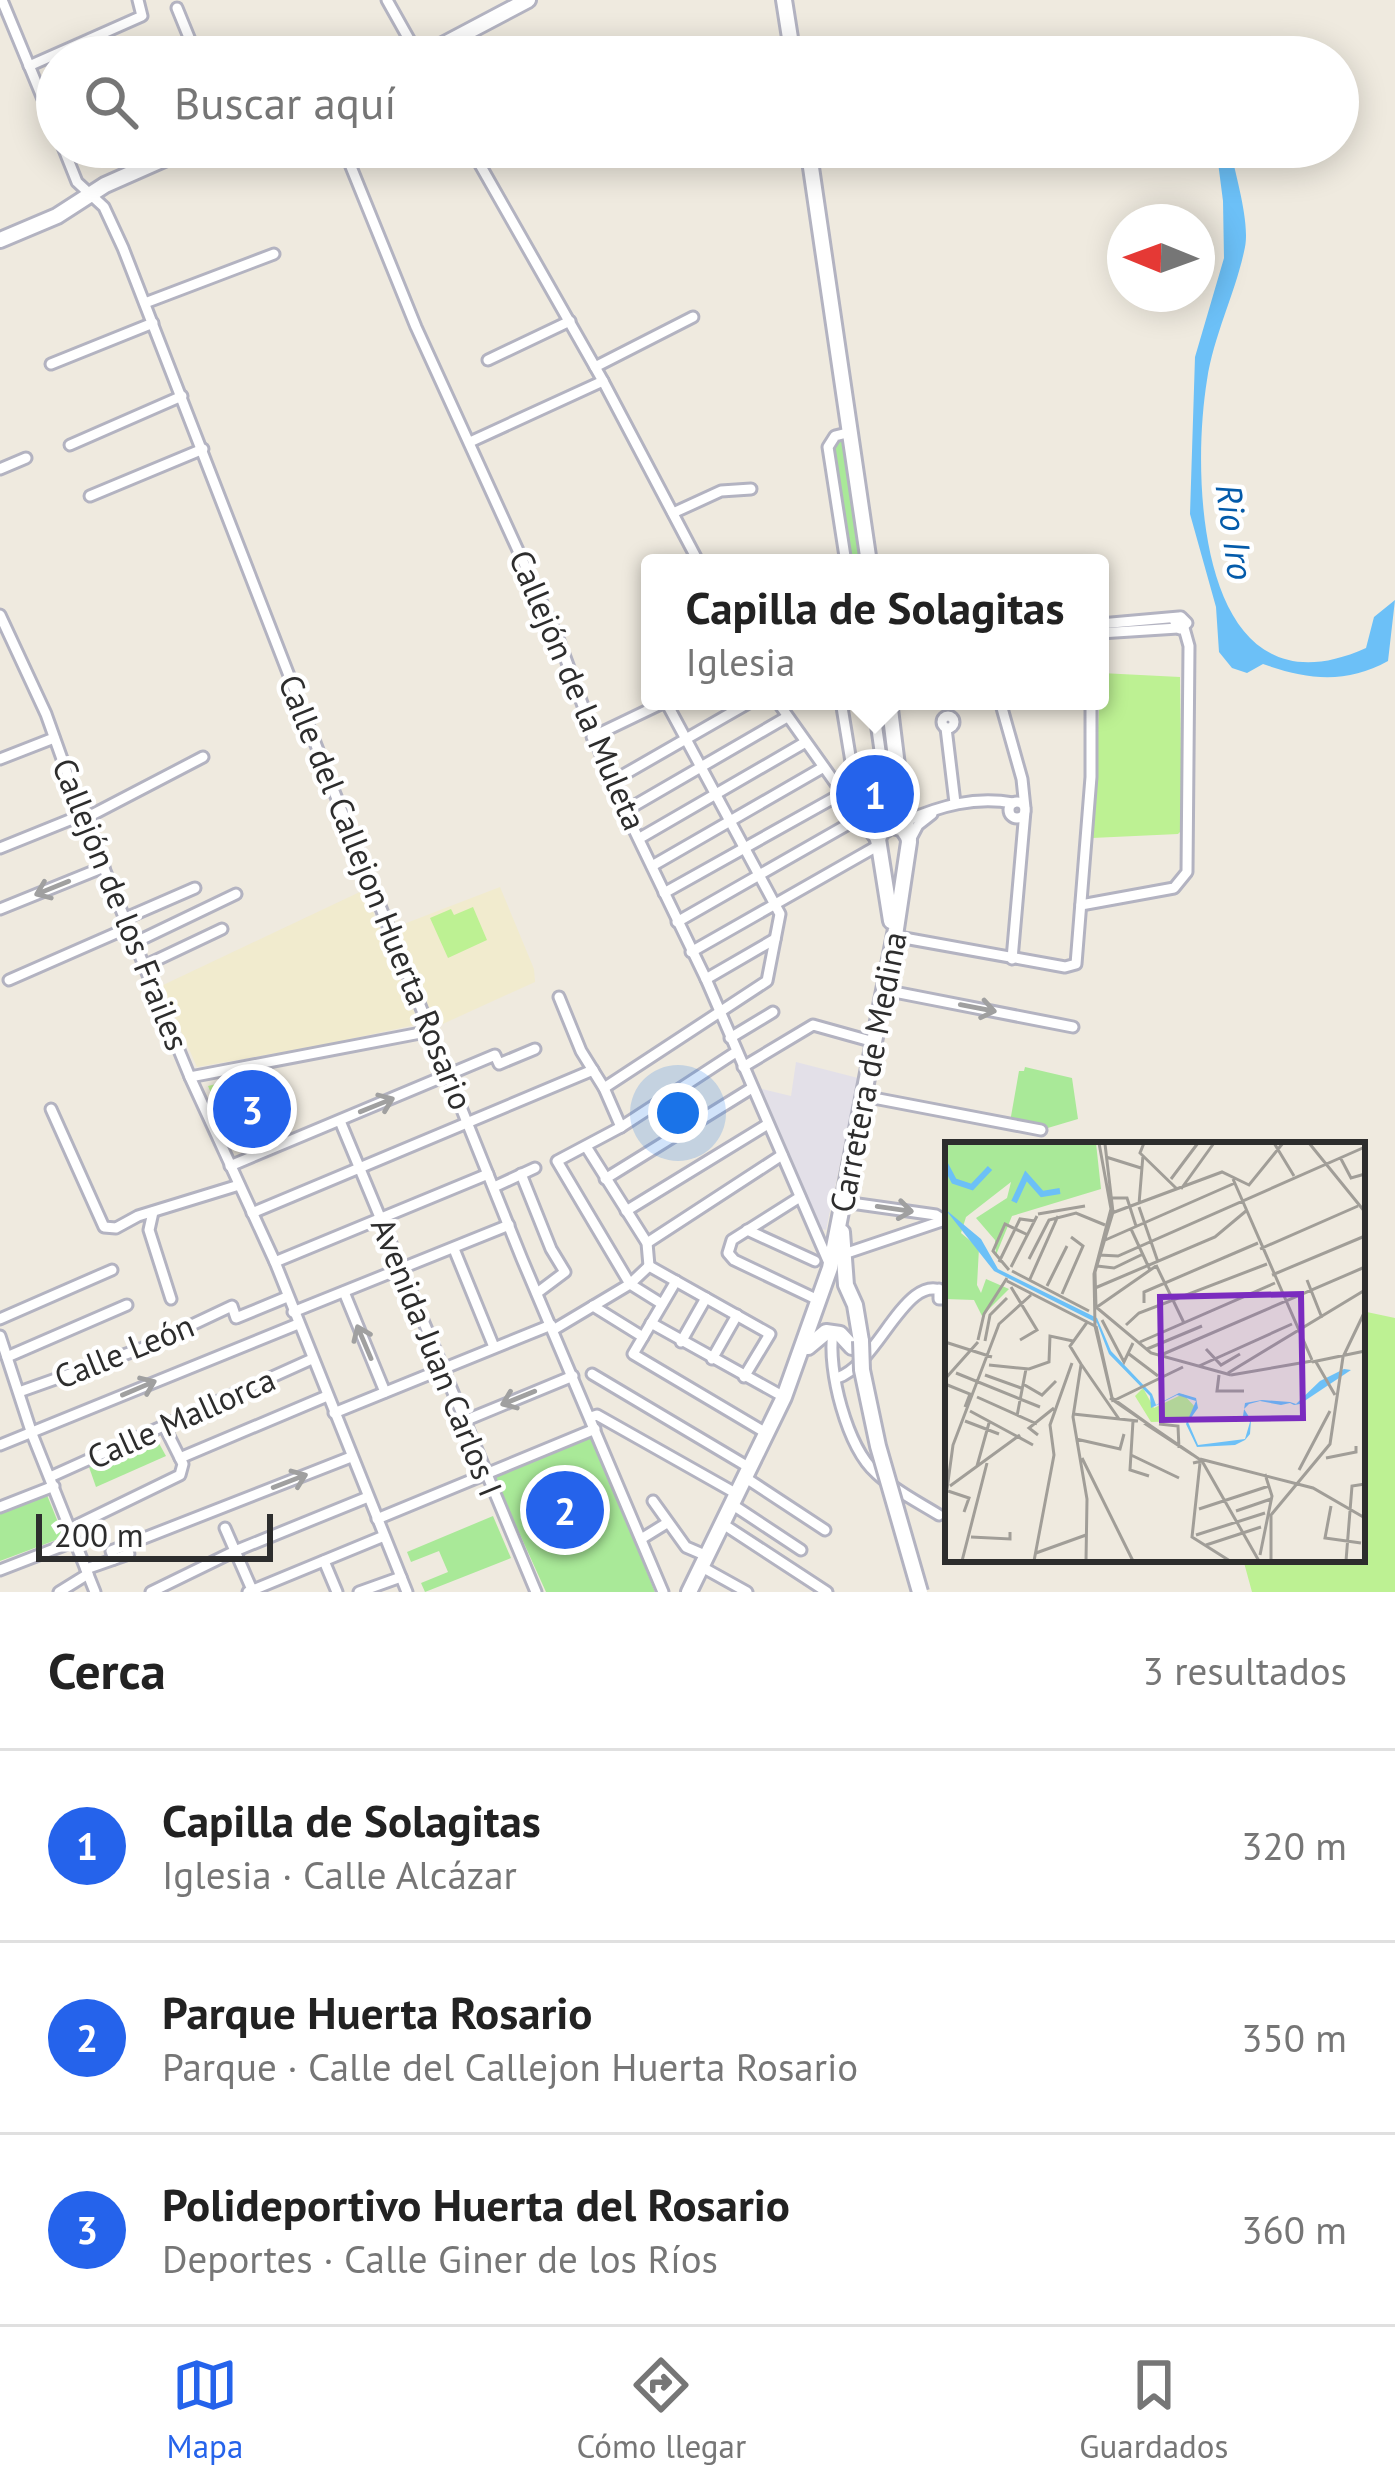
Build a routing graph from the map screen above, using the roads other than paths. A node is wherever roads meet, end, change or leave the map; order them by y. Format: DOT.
graph roads {
  1 [pos="2,0"];
  2 [pos="138,0"];
  3 [pos="387,0"];
  4 [pos="528,0"];
  5 [pos="784,0"];
  6 [pos="177,8"];
  7 [pos="97,36"];
  8 [pos="188,36"];
  9 [pos="408,36"];
  10 [pos="460,36"];
  11 [pos="790,36"];
  12 [pos="36,63"];
  13 [pos="29,66"];
  14 [pos="36,82"];
  15 [pos="71,168"];
  16 [pos="140,168"];
  17 [pos="352,168"];
  18 [pos="482,168"];
  19 [pos="811,168"];
  20 [pos="88,196"];
  21 [pos="1,236"];
  22 [pos="274,254"];
  23 [pos="145,303"];
  24 [pos="693,317"];
  25 [pos="570,321"];
  26 [pos="153,323"];
  27 [pos="488,360"];
  28 [pos="51,364"];
  29 [pos="595,367"];
  30 [pos="603,382"];
  31 [pos="182,396"];
  32 [pos="851,433"];
  33 [pos="470,442"];
  34 [pos="70,445"];
  35 [pos="203,449"];
  36 [pos="26,458"];
  37 [pos="0,469"];
  38 [pos="751,489"];
  39 [pos="90,496"];
  40 [pos="673,513"];
  41 [pos="694,554"];
  42 [pos="844,554"];
  43 [pos="868,554"];
  44 [pos="0,615"];
  45 [pos="1109,624"];
  46 [pos="1180,625"];
  47 [pos="1109,632"];
  48 [pos="648,710"];
  49 [pos="671,710"];
  50 [pos="737,710"];
  51 [pos="783,710"];
  52 [pos="842,710"];
  53 [pos="874,710"];
  54 [pos="890,710"];
  55 [pos="1003,710"];
  56 [pos="1090,710"];
  57 [pos="787,716"];
  58 [pos="946,728"];
  59 [pos="592,737"];
  60 [pos="54,738"];
  61 [pos="685,741"];
  62 [pos="804,743"];
  63 [pos="203,757"];
  64 [pos="0,760"];
  65 [pos="699,768"];
  66 [pos="822,768"];
  67 [pos="1020,772"];
  68 [pos="884,773"];
  69 [pos="859,777"];
  70 [pos="611,782"];
  71 [pos="841,794"];
  72 [pos="714,795"];
  73 [pos="904,800"];
  74 [pos="955,803"];
  75 [pos="941,807"];
  76 [pos="1015,809"];
  77 [pos="927,810"];
  78 [pos="625,811"];
  79 [pos="83,817"];
  80 [pos="866,818"];
  81 [pos="729,821"];
  82 [pos="895,825"];
  83 [pos="640,838"];
  84 [pos="909,842"];
  85 [pos="880,847"];
  86 [pos="0,848"];
  87 [pos="744,848"];
  88 [pos="652,866"];
  89 [pos="104,867"];
  90 [pos="759,875"];
  91 [pos="195,888"];
  92 [pos="664,893"];
  93 [pos="236,894"];
  94 [pos="775,903"];
  95 [pos="1081,905"];
  96 [pos="0,909"];
  97 [pos="677,922"];
  98 [pos="128,923"];
  99 [pos="222,929"];
  100 [pos="893,936"];
  101 [pos="776,939"];
  102 [pos="136,942"];
  103 [pos="691,952"];
  104 [pos="1012,958"];
  105 [pos="146,965"];
  106 [pos="706,979"];
  107 [pos="9,980"];
  108 [pos="884,990"];
  109 [pos="559,997"];
  110 [pos="719,1012"];
  111 [pos="773,1012"];
  112 [pos="1073,1027"];
  113 [pos="431,1030"];
  114 [pos="730,1038"];
  115 [pos="874,1042"];
  116 [pos="535,1049"];
  117 [pos="736,1052"];
  118 [pos="743,1067"];
  119 [pos="593,1070"];
  120 [pos="448,1076"];
  121 [pos="190,1077"];
  122 [pos="604,1088"];
  123 [pos="752,1088"];
  124 [pos="863,1096"];
  125 [pos="51,1108"];
  126 [pos="340,1121"];
  127 [pos="468,1124"];
  128 [pos="769,1124"];
  129 [pos="621,1127"];
  130 [pos="1041,1130"];
  131 [pos="587,1148"];
  132 [pos="782,1156"];
  133 [pos="230,1166"];
  134 [pos="359,1168"];
  135 [pos="535,1168"];
  136 [pos="488,1174"];
  137 [pos="521,1174"];
  138 [pos="605,1179"];
  139 [pos="239,1185"];
  140 [pos="494,1187"];
  141 [pos="800,1197"];
  142 [pos="844,1202"];
  143 [pos="626,1211"];
  144 [pos="152,1212"];
  145 [pos="252,1213"];
  146 [pos="380,1219"];
  147 [pos="945,1219"];
  148 [pos="945,1220"];
  149 [pos="509,1225"];
  150 [pos="839,1225"];
  151 [pos="104,1227"];
  152 [pos="747,1230"];
  153 [pos="818,1234"];
  154 [pos="101,1243"];
  155 [pos="647,1243"];
  156 [pos="454,1249"];
  157 [pos="838,1259"];
  158 [pos="815,1261"];
  159 [pos="275,1262"];
  160 [pos="649,1266"];
  161 [pos="400,1269"];
  162 [pos="112,1270"];
  163 [pos="676,1282"];
  164 [pos="630,1284"];
  165 [pos="939,1288"];
  166 [pos="344,1292"];
  167 [pos="537,1293"];
  168 [pos="287,1297"];
  169 [pos="706,1298"];
  170 [pos="171,1299"];
  171 [pos="818,1300"];
  172 [pos="853,1302"];
  173 [pos="662,1304"];
  174 [pos="127,1305"];
  175 [pos="593,1306"];
  176 [pos="737,1315"];
  177 [pos="295,1318"];
  178 [pos="0,1319"];
  179 [pos="651,1323"];
  180 [pos="552,1328"];
  181 [pos="833,1332"];
  182 [pos="0,1336"];
  183 [pos="643,1336"];
  184 [pos="682,1342"];
  185 [pos="856,1344"];
  186 [pos="494,1347"];
  187 [pos="803,1350"];
  188 [pos="7,1357"];
  189 [pos="312,1359"];
  190 [pos="712,1359"];
  191 [pos="442,1368"];
  192 [pos="592,1374"];
  193 [pos="573,1376"];
  194 [pos="744,1377"];
  195 [pos="837,1378"];
  196 [pos="19,1392"];
  197 [pos="385,1392"];
  198 [pos="327,1396"];
  199 [pos="784,1397"];
  200 [pos="334,1413"];
  201 [pos="464,1421"];
  202 [pos="593,1423"];
  203 [pos="165,1428"];
  204 [pos="766,1433"];
  205 [pos="32,1434"];
  206 [pos="0,1445"];
  207 [pos="180,1457"];
  208 [pos="351,1457"];
  209 [pos="748,1473"];
  210 [pos="485,1474"];
  211 [pos="52,1482"];
  212 [pos="368,1497"];
  213 [pos="735,1499"];
  214 [pos="652,1501"];
  215 [pos="0,1507"];
  216 [pos="939,1515"];
  217 [pos="377,1519"];
  218 [pos="667,1523"];
  219 [pos="723,1524"];
  220 [pos="71,1528"];
  221 [pos="225,1528"];
  222 [pos="825,1529"];
  223 [pos="384,1536"];
  224 [pos="641,1539"];
  225 [pos="76,1540"];
  226 [pos="801,1550"];
  227 [pos="236,1551"];
  228 [pos="324,1561"];
  229 [pos="705,1561"];
  230 [pos="0,1570"];
  231 [pos="87,1571"];
  232 [pos="400,1576"];
  233 [pos="58,1592"];
  234 [pos="95,1592"];
  235 [pos="151,1592"];
  236 [pos="251,1592"];
  237 [pos="337,1592"];
  238 [pos="359,1592"];
  239 [pos="407,1592"];
  240 [pos="536,1592"];
  241 [pos="662,1592"];
  242 [pos="689,1592"];
  243 [pos="747,1592"];
  244 [pos="827,1592"];
  245 [pos="920,1592"];
  1 -- 13 [label="street"];
  2 -- 7 [label="street"];
  3 -- 9 [label="street"];
  4 -- 10 [label="main road"];
  5 -- 11 [label="main road"];
  6 -- 8 [label="street"];
  12 -- 13 [label="street"];
  13 -- 14 [label="street"];
  15 -- 20 [label="street, Calle del Callejon Huerta Rosario"];
  16 -- 20 [label="main road"];
  17 -- 33 [label="street, Callejón de la Muleta"];
  18 -- 25 [label="street"];
  19 -- 32 [label="main road"];
  20 -- 21 [label="main road"];
  20 -- 23 [label="street, Calle del Callejon Huerta Rosario"];
  22 -- 23 [label="street"];
  23 -- 26 [label="street, Calle del Callejon Huerta Rosario"];
  24 -- 29 [label="street"];
  25 -- 27 [label="street"];
  25 -- 29 [label="street"];
  26 -- 28 [label="street"];
  26 -- 31 [label="street, Calle del Callejon Huerta Rosario"];
  29 -- 30 [label="street"];
  30 -- 33 [label="street"];
  30 -- 40 [label="street"];
  31 -- 34 [label="street"];
  31 -- 35 [label="street, Calle del Callejon Huerta Rosario"];
  32 -- 42 [label="street"];
  32 -- 43 [label="main road"];
  33 -- 59 [label="street, Callejón de la Muleta"];
  35 -- 39 [label="street"];
  35 -- 113 [label="street, Calle del Callejon Huerta Rosario"];
  36 -- 37 [label="street"];
  38 -- 40 [label="street"];
  40 -- 41 [label="street"];
  44 -- 60 [label="street, Callejón de los Frailes"];
  45 -- 46 [label="street"];
  46 -- 47 [label="street"];
  46 -- 95 [label="street"];
  48 -- 59 [label="street"];
  49 -- 61 [label="street"];
  50 -- 61 [label="street"];
  51 -- 57 [label="street"];
  52 -- 69 [label="street"];
  53 -- 68 [label="street"];
  54 -- 73 [label="main road"];
  55 -- 67 [label="street"];
  56 -- 95 [label="street"];
  57 -- 62 [label="street"];
  57 -- 65 [label="street"];
  58 -- 74 [label="street"];
  59 -- 70 [label="street, Callejón de la Muleta"];
  60 -- 64 [label="street"];
  60 -- 79 [label="street, Callejón de los Frailes"];
  61 -- 65 [label="street"];
  61 -- 70 [label="street"];
  62 -- 66 [label="street"];
  62 -- 72 [label="street"];
  63 -- 79 [label="street"];
  65 -- 72 [label="street"];
  65 -- 78 [label="street"];
  66 -- 71 [label="street"];
  66 -- 81 [label="street"];
  67 -- 76 [label="street"];
  67 -- 76 [label="street"];
  68 -- 69 [label="street"];
  68 -- 80 [label="street"];
  69 -- 80 [label="street"];
  70 -- 78 [label="street, Callejón de la Muleta"];
  71 -- 80 [label="street"];
  71 -- 87 [label="street"];
  72 -- 81 [label="street"];
  72 -- 83 [label="street"];
  73 -- 77 [label="street"];
  73 -- 82 [label="main road, Carretera de Medina"];
  74 -- 75 [label="street"];
  74 -- 76 [label="street"];
  75 -- 77 [label="street"];
  75 -- 84 [label="street"];
  76 -- 104 [label="street"];
  77 -- 82 [label="street"];
  78 -- 83 [label="street, Callejón de la Muleta"];
  79 -- 86 [label="street"];
  79 -- 89 [label="street, Callejón de los Frailes"];
  80 -- 82 [label="street"];
  80 -- 85 [label="street"];
  80 -- 90 [label="street"];
  81 -- 87 [label="street"];
  81 -- 88 [label="street"];
  82 -- 84 [label="main road, Carretera de Medina"];
  82 -- 85 [label="main road"];
  83 -- 88 [label="street, Callejón de la Muleta"];
  84 -- 85 [label="main road"];
  84 -- 100 [label="main road, Carretera de Medina"];
  85 -- 94 [label="street"];
  85 -- 100 [label="main road"];
  87 -- 90 [label="street"];
  87 -- 92 [label="street"];
  88 -- 92 [label="street, Callejón de la Muleta"];
  89 -- 96 [label="street, one-way"];
  89 -- 98 [label="street, Callejón de los Frailes"];
  90 -- 94 [label="street"];
  90 -- 97 [label="street"];
  91 -- 98 [label="street"];
  92 -- 97 [label="street, Callejón de la Muleta"];
  93 -- 102 [label="street"];
  94 -- 101 [label="street"];
  94 -- 103 [label="street"];
  95 -- 104 [label="street"];
  97 -- 103 [label="street, Callejón de la Muleta"];
  98 -- 102 [label="street, Callejón de los Frailes"];
  98 -- 107 [label="street"];
  99 -- 105 [label="street"];
  100 -- 104 [label="street"];
  100 -- 108 [label="main road, Carretera de Medina"];
  101 -- 106 [label="street"];
  101 -- 110 [label="street"];
  102 -- 105 [label="street, Callejón de los Frailes"];
  103 -- 106 [label="street, Callejón de la Muleta"];
  105 -- 121 [label="street, Callejón de los Frailes"];
  106 -- 110 [label="street, Callejón de la Muleta"];
  108 -- 112 [label="street, one-way"];
  108 -- 115 [label="main road, Carretera de Medina"];
  109 -- 119 [label="street"];
  110 -- 114 [label="street, Callejón de la Muleta"];
  110 -- 122 [label="street"];
  111 -- 114 [label="street"];
  113 -- 120 [label="street, Calle del Callejon Huerta Rosario"];
  113 -- 121 [label="street"];
  114 -- 117 [label="street, Callejón de la Muleta"];
  115 -- 118 [label="street"];
  115 -- 124 [label="main road, Carretera de Medina"];
  116 -- 120 [label="street"];
  117 -- 118 [label="street, Callejón de la Muleta"];
  117 -- 129 [label="street"];
  118 -- 123 [label="street, Callejón de la Muleta"];
  119 -- 122 [label="street"];
  119 -- 127 [label="street"];
  126 -- 120 [label="street, one-way"];
  120 -- 127 [label="street, Calle del Callejon Huerta Rosario"];
  121 -- 133 [label="street, Callejón de los Frailes"];
  122 -- 129 [label="street"];
  123 -- 128 [label="street, Callejón de la Muleta"];
  123 -- 138 [label="street"];
  124 -- 130 [label="street"];
  124 -- 142 [label="main road, Carretera de Medina"];
  125 -- 151 [label="street"];
  126 -- 133 [label="street"];
  126 -- 134 [label="street, Avenida Juan Carlos I"];
  127 -- 134 [label="street"];
  127 -- 136 [label="street, Calle del Callejon Huerta Rosario"];
  128 -- 132 [label="street, Callejón de la Muleta"];
  128 -- 143 [label="street"];
  129 -- 131 [label="street"];
  131 -- 138 [label="street"];
  131 -- 164 [label="street"];
  132 -- 141 [label="street, Callejón de la Muleta"];
  132 -- 155 [label="street"];
  133 -- 139 [label="street, Callejón de los Frailes"];
  134 -- 145 [label="street"];
  134 -- 146 [label="street, Avenida Juan Carlos I"];
  135 -- 137 [label="street"];
  136 -- 140 [label="street, Calle del Callejon Huerta Rosario"];
  136 -- 146 [label="street"];
  137 -- 140 [label="street"];
  137 -- 167 [label="street"];
  138 -- 143 [label="street"];
  139 -- 144 [label="street"];
  139 -- 145 [label="street, Callejón de los Frailes"];
  140 -- 149 [label="street, Calle del Callejon Huerta Rosario"];
  141 -- 152 [label="street"];
  141 -- 153 [label="street, Callejón de la Muleta"];
  142 -- 147 [label="street, one-way"];
  142 -- 150 [label="main road, Carretera de Medina"];
  143 -- 155 [label="street"];
  144 -- 151 [label="street"];
  144 -- 170 [label="street"];
  145 -- 159 [label="street, Callejón de los Frailes"];
  146 -- 159 [label="street"];
  146 -- 161 [label="street, Avenida Juan Carlos I"];
  148 -- 157 [label="street"];
  149 -- 156 [label="street"];
  149 -- 167 [label="street, Calle del Callejon Huerta Rosario"];
  150 -- 153 [label="street"];
  150 -- 157 [label="main road, Carretera de Medina"];
  151 -- 154 [label="street"];
  152 -- 158 [label="street"];
  152 -- 171 [label="street"];
  153 -- 157 [label="street, Callejón de la Muleta"];
  153 -- 157 [label="street, Callejón de la Muleta"];
  155 -- 160 [label="street"];
  156 -- 161 [label="street"];
  156 -- 186 [label="street"];
  157 -- 171 [label="main road"];
  157 -- 172 [label="main road"];
  159 -- 168 [label="street, Callejón de los Frailes"];
  160 -- 163 [label="street"];
  160 -- 164 [label="street"];
  161 -- 166 [label="street"];
  161 -- 191 [label="street, Avenida Juan Carlos I"];
  162 -- 178 [label="street"];
  163 -- 169 [label="street"];
  163 -- 173 [label="street"];
  164 -- 173 [label="street"];
  164 -- 175 [label="street"];
  165 -- 195 [label="street"];
  166 -- 177 [label="street"];
  197 -- 166 [label="street, one-way"];
  167 -- 180 [label="street, Calle del Callejon Huerta Rosario"];
  168 -- 177 [label="street, Callejón de los Frailes"];
  168 -- 196 [label="street, Calle León"];
  169 -- 176 [label="street"];
  169 -- 184 [label="street"];
  171 -- 172 [label="main road"];
  171 -- 181 [label="main road"];
  171 -- 187 [label="main road"];
  172 -- 181 [label="main road"];
  172 -- 185 [label="main road"];
  173 -- 179 [label="street"];
  174 -- 188 [label="street"];
  175 -- 180 [label="street"];
  175 -- 183 [label="street"];
  176 -- 190 [label="street"];
  176 -- 194 [label="street"];
  177 -- 189 [label="street, Callejón de los Frailes"];
  205 -- 177 [label="street, one-way"];
  179 -- 183 [label="street"];
  179 -- 184 [label="street"];
  180 -- 186 [label="street"];
  180 -- 193 [label="street, Calle del Callejon Huerta Rosario"];
  181 -- 185 [label="main road"];
  181 -- 187 [label="main road"];
  181 -- 195 [label="street"];
  182 -- 188 [label="street"];
  183 -- 204 [label="street"];
  184 -- 190 [label="street"];
  185 -- 245 [label="main road, bridge"];
  186 -- 191 [label="street"];
  187 -- 199 [label="main road"];
  188 -- 196 [label="street"];
  189 -- 198 [label="street, Callejón de los Frailes"];
  189 -- 203 [label="street, Calle Mallorca"];
  190 -- 194 [label="street"];
  191 -- 197 [label="street"];
  191 -- 201 [label="street, Avenida Juan Carlos I"];
  192 -- 209 [label="street"];
  193 -- 201 [label="street, one-way"];
  193 -- 202 [label="street, Calle del Callejon Huerta Rosario"];
  194 -- 199 [label="street"];
  195 -- 216 [label="street"];
  196 -- 205 [label="street"];
  197 -- 200 [label="street"];
  198 -- 200 [label="street, Callejón de los Frailes"];
  198 -- 207 [label="street"];
  199 -- 204 [label="main road"];
  200 -- 208 [label="street, Callejón de los Frailes"];
  201 -- 210 [label="street, Avenida Juan Carlos I"];
  202 -- 210 [label="street"];
  202 -- 213 [label="street"];
  202 -- 224 [label="street, Calle del Callejon Huerta Rosario"];
  203 -- 207 [label="street"];
  203 -- 211 [label="street, Calle Mallorca"];
  204 -- 209 [label="main road"];
  205 -- 206 [label="street"];
  205 -- 211 [label="street"];
  207 -- 220 [label="street"];
  208 -- 212 [label="street, Callejón de los Frailes"];
  231 -- 208 [label="street, one-way"];
  209 -- 213 [label="main road"];
  209 -- 222 [label="street"];
  210 -- 217 [label="street"];
  210 -- 240 [label="street, Avenida Juan Carlos I"];
  211 -- 215 [label="street, Calle Mallorca"];
  211 -- 220 [label="street"];
  212 -- 217 [label="street, Callejón de los Frailes"];
  212 -- 227 [label="street"];
  213 -- 219 [label="main road"];
  213 -- 226 [label="street"];
  214 -- 218 [label="street"];
  217 -- 223 [label="street, Callejón de los Frailes"];
  218 -- 224 [label="street"];
  218 -- 229 [label="street"];
  219 -- 229 [label="main road"];
  219 -- 244 [label="street"];
  220 -- 225 [label="street"];
  221 -- 227 [label="street"];
  223 -- 228 [label="street"];
  223 -- 232 [label="street, Callejón de los Frailes"];
  224 -- 241 [label="street, Calle del Callejon Huerta Rosario"];
  225 -- 230 [label="street"];
  225 -- 231 [label="street"];
  227 -- 235 [label="street"];
  227 -- 236 [label="street"];
  228 -- 236 [label="street"];
  228 -- 237 [label="street"];
  229 -- 242 [label="main road"];
  229 -- 243 [label="street"];
  231 -- 233 [label="street"];
  231 -- 234 [label="street"];
  232 -- 238 [label="street"];
  232 -- 239 [label="street, Callejón de los Frailes"];
}
